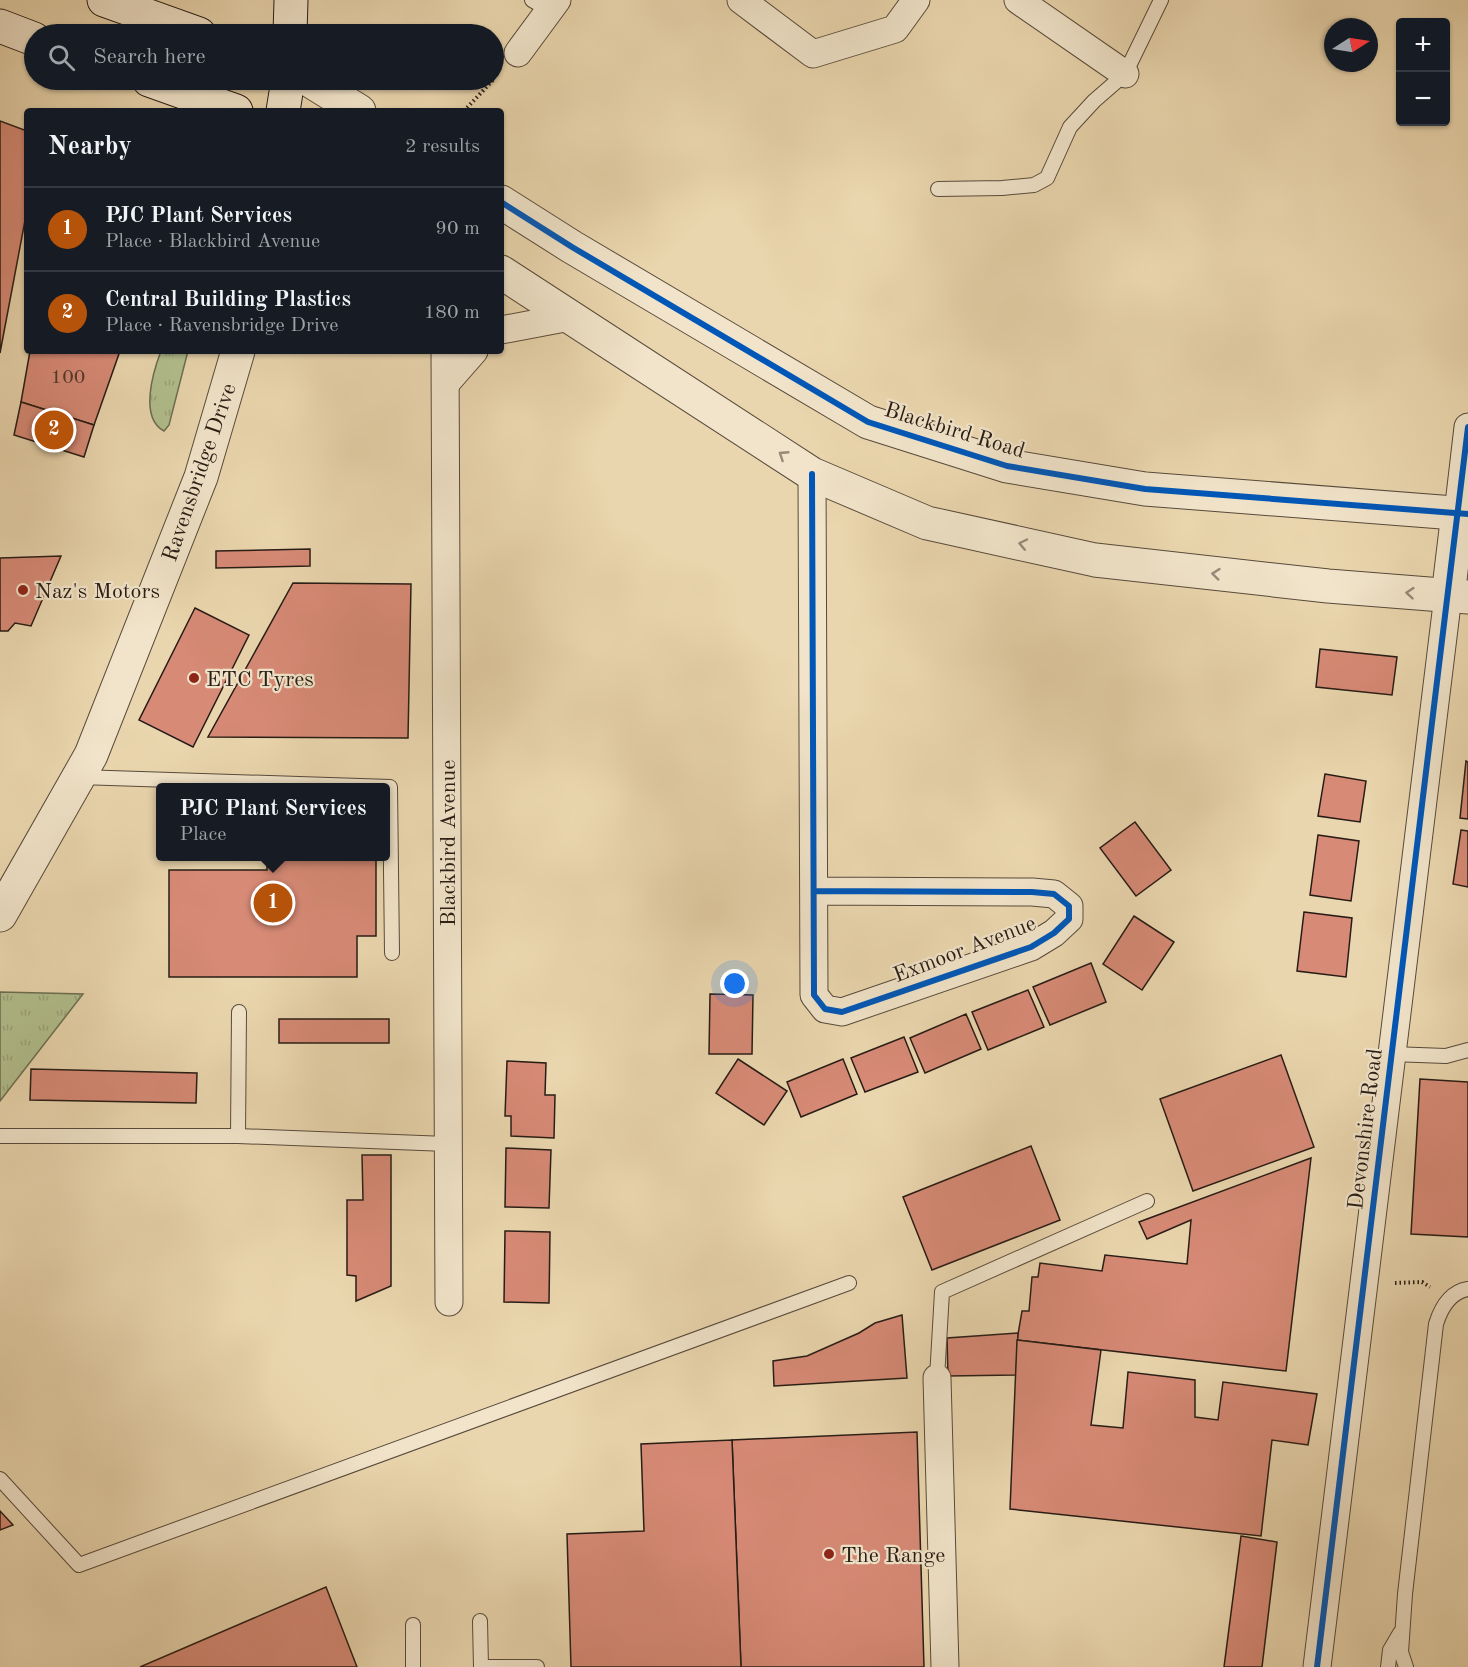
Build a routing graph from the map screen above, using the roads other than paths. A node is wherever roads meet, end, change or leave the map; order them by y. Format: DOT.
graph roads {
  1 [pos="291,0"];
  2 [pos="741,0"];
  3 [pos="916,0"];
  4 [pos="1018,0"];
  5 [pos="1161,0"];
  6 [pos="127,3"];
  7 [pos="546,3"];
  8 [pos="176,24"];
  9 [pos="290,24"];
  10 [pos="0,27"];
  11 [pos="24,35"];
  12 [pos="518,53"];
  13 [pos="1125,74"];
  14 [pos="177,90"];
  15 [pos="286,90"];
  16 [pos="325,90"];
  17 [pos="228,108"];
  18 [pos="283,108"];
  19 [pos="353,108"];
  20 [pos="938,189"];
  21 [pos="504,204"];
  22 [pos="504,274"];
  23 [pos="570,317"];
  24 [pos="504,329"];
  25 [pos="237,354"];
  26 [pos="445,354"];
  27 [pos="471,354"];
  28 [pos="446,383"];
  29 [pos="1468,427"];
  30 [pos="812,474"];
  31 [pos="1463,514"];
  32 [pos="1458,596"];
  33 [pos="79,777"];
  34 [pos="266,783"];
  35 [pos="390,787"];
  36 [pos="814,891"];
  37 [pos="0,915"];
  38 [pos="392,953"];
  39 [pos="238,1012"];
  40 [pos="1468,1050"];
  41 [pos="1391,1053"];
  42 [pos="0,1136"];
  43 [pos="238,1136"];
  44 [pos="447,1144"];
  45 [pos="1147,1201"];
  46 [pos="849,1283"];
  47 [pos="1468,1290"];
  48 [pos="449,1302"];
  49 [pos="937,1378"];
  50 [pos="0,1479"];
  51 [pos="480,1621"];
  52 [pos="413,1625"];
  53 [pos="1403,1629"];
  54 [pos="413,1667"];
  55 [pos="482,1667"];
  56 [pos="537,1667"];
  57 [pos="945,1667"];
  58 [pos="1317,1667"];
  59 [pos="1389,1667"];
  60 [pos="1406,1667"];
  1 -- 9 [label="street"];
  2 -- 3 [label="street"];
  4 -- 13 [label="street"];
  5 -- 13 [label="lane"];
  6 -- 8 [label="street"];
  7 -- 12 [label="street"];
  10 -- 11 [label="street"];
  13 -- 20 [label="lane"];
  14 -- 17 [label="street"];
  15 -- 18 [label="street"];
  16 -- 19 [label="street"];
  21 -- 31 [label="street, Blackbird Road"];
  22 -- 23 [label="street"];
  23 -- 24 [label="street"];
  30 -- 23 [label="street, one-way"];
  25 -- 33 [label="street, Ravensbridge Drive"];
  26 -- 28 [label="street, Blackbird Avenue"];
  27 -- 28 [label="street"];
  28 -- 44 [label="street, Blackbird Avenue"];
  29 -- 31 [label="street"];
  32 -- 30 [label="street, one-way"];
  30 -- 36 [label="street, Exmoor Avenue"];
  31 -- 32 [label="street"];
  32 -- 41 [label="street, Devonshire Road"];
  33 -- 34 [label="lane"];
  33 -- 37 [label="street, Ravensbridge Drive"];
  35 -- 38 [label="lane"];
  36 -- 36 [label="street, Exmoor Avenue"];
  39 -- 43 [label="lane"];
  40 -- 41 [label="lane"];
  41 -- 58 [label="street, Devonshire Road"];
  42 -- 43 [label="lane"];
  43 -- 44 [label="lane"];
  44 -- 48 [label="street, Blackbird Avenue"];
  45 -- 49 [label="lane"];
  46 -- 50 [label="lane"];
  47 -- 53 [label="lane"];
  49 -- 57 [label="street"];
  51 -- 55 [label="lane"];
  52 -- 54 [label="lane"];
  53 -- 59 [label="lane"];
  53 -- 60 [label="lane"];
  55 -- 56 [label="lane"];
}
